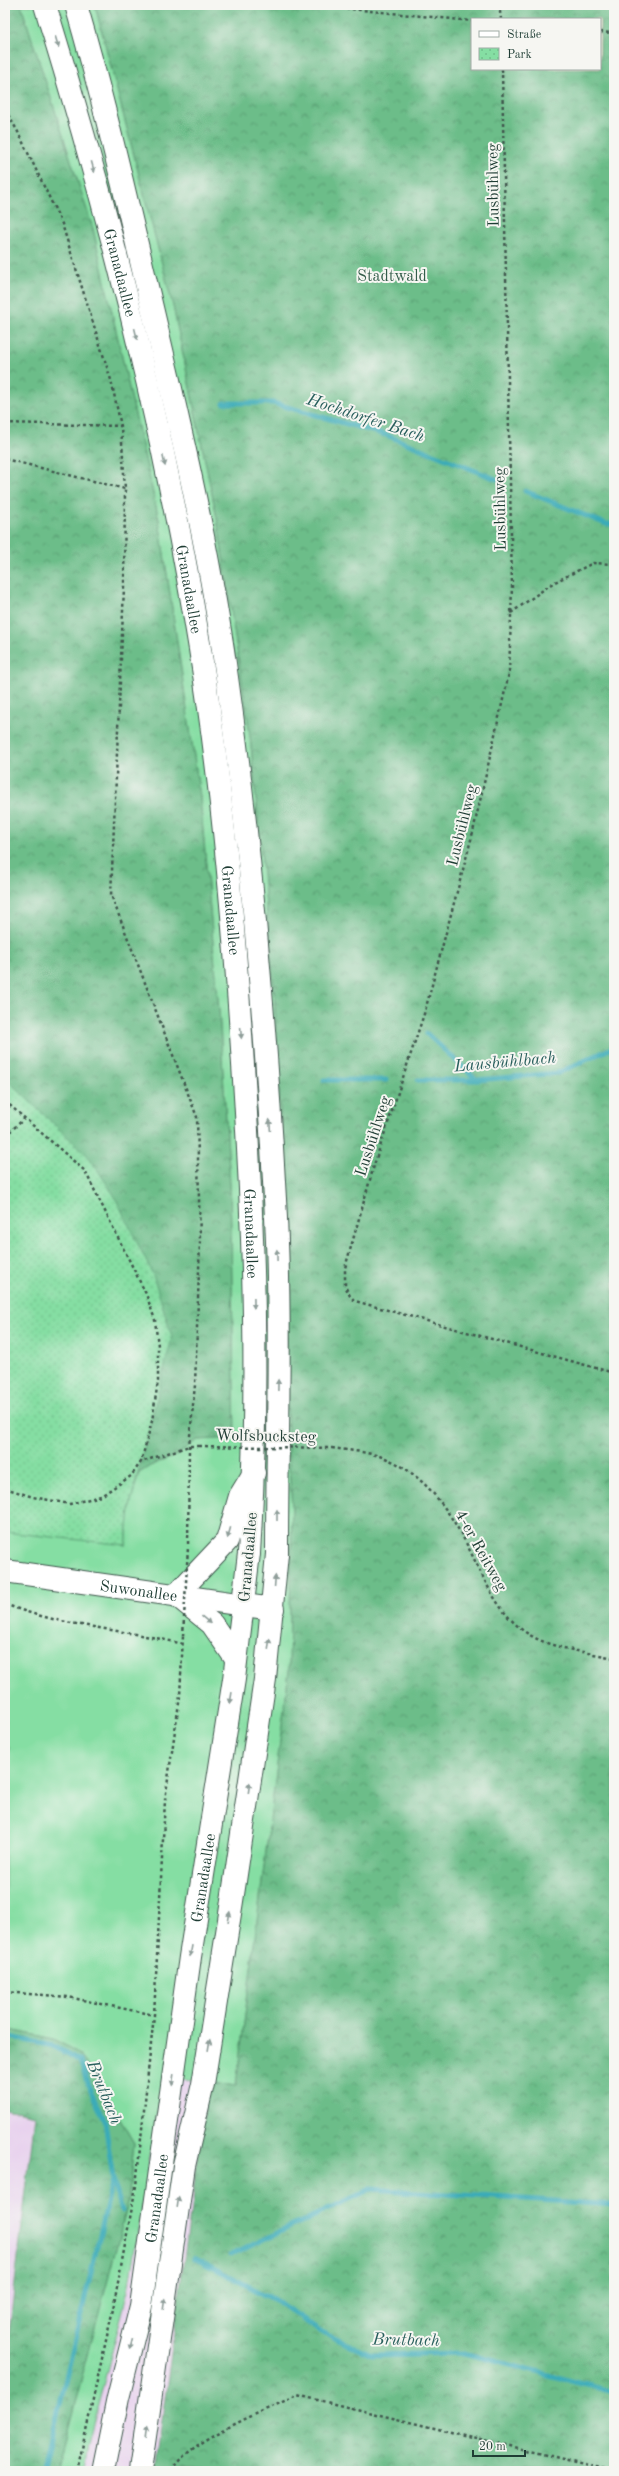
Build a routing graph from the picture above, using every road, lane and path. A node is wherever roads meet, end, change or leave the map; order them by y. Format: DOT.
graph roads {
  1 [pos="7,5"];
  2 [pos="46,5"];
  3 [pos="76,5"];
  4 [pos="310,5"];
  5 [pos="499,5"];
  6 [pos="501,18"];
  7 [pos="471,21"];
  8 [pos="601,32"];
  9 [pos="614,33"];
  10 [pos="5,34"];
  11 [pos="502,70"];
  12 [pos="5,110"];
  13 [pos="5,423"];
  14 [pos="121,426"];
  15 [pos="5,459"];
  16 [pos="125,488"];
  17 [pos="614,564"];
  18 [pos="511,613"];
  19 [pos="5,1101"];
  20 [pos="24,1118"];
  21 [pos="5,1136"];
  22 [pos="614,1373"];
  23 [pos="189,1446"];
  24 [pos="332,1448"];
  25 [pos="141,1462"];
  26 [pos="254,1474"];
  27 [pos="5,1488"];
  28 [pos="5,1571"];
  29 [pos="176,1595"];
  30 [pos="5,1604"];
  31 [pos="243,1605"];
  32 [pos="273,1609"];
  33 [pos="183,1644"];
  34 [pos="614,1658"];
  35 [pos="236,1659"];
  36 [pos="5,1992"];
  37 [pos="154,2015"];
  38 [pos="77,2471"];
  39 [pos="103,2471"];
  40 [pos="140,2471"];
  41 [pos="171,2471"];
  42 [pos="613,2471"];
  1 -- 10 [label="path"];
  2 -- 26 [label="main road, Granadaallee, one-way"];
  32 -- 3 [label="main road, Granadaallee, one-way"];
  4 -- 7 [label="path"];
  5 -- 6 [label="path"];
  8 -- 9 [label="path"];
  11 -- 18 [label="path, Lusbühlweg"];
  12 -- 14 [label="path"];
  13 -- 14 [label="path"];
  14 -- 16 [label="path"];
  15 -- 16 [label="path"];
  16 -- 23 [label="path"];
  17 -- 18 [label="path"];
  18 -- 22 [label="path, Lusbühlweg"];
  19 -- 20 [label="path"];
  20 -- 21 [label="path"];
  20 -- 25 [label="path"];
  23 -- 24 [label="path, Wolfsbucksteg, bridge"];
  23 -- 25 [label="path, Wolfsbucksteg"];
  23 -- 33 [label="path, bridge"];
  24 -- 34 [label="path, 4-er Reitweg"];
  25 -- 27 [label="path"];
  26 -- 29 [label="main road, one-way"];
  26 -- 31 [label="main road, Granadaallee"];
  28 -- 29 [label="main road, Suwonallee"];
  29 -- 31 [label="main road, Suwonallee"];
  29 -- 35 [label="main road, one-way"];
  30 -- 33 [label="path"];
  31 -- 32 [label="main road, Suwonallee"];
  31 -- 35 [label="main road, Granadaallee"];
  40 -- 32 [label="main road, Granadaallee, one-way"];
  33 -- 37 [label="path"];
  35 -- 39 [label="main road, Granadaallee, one-way"];
  36 -- 37 [label="path"];
  37 -- 38 [label="path"];
  41 -- 42 [label="path"];
}
